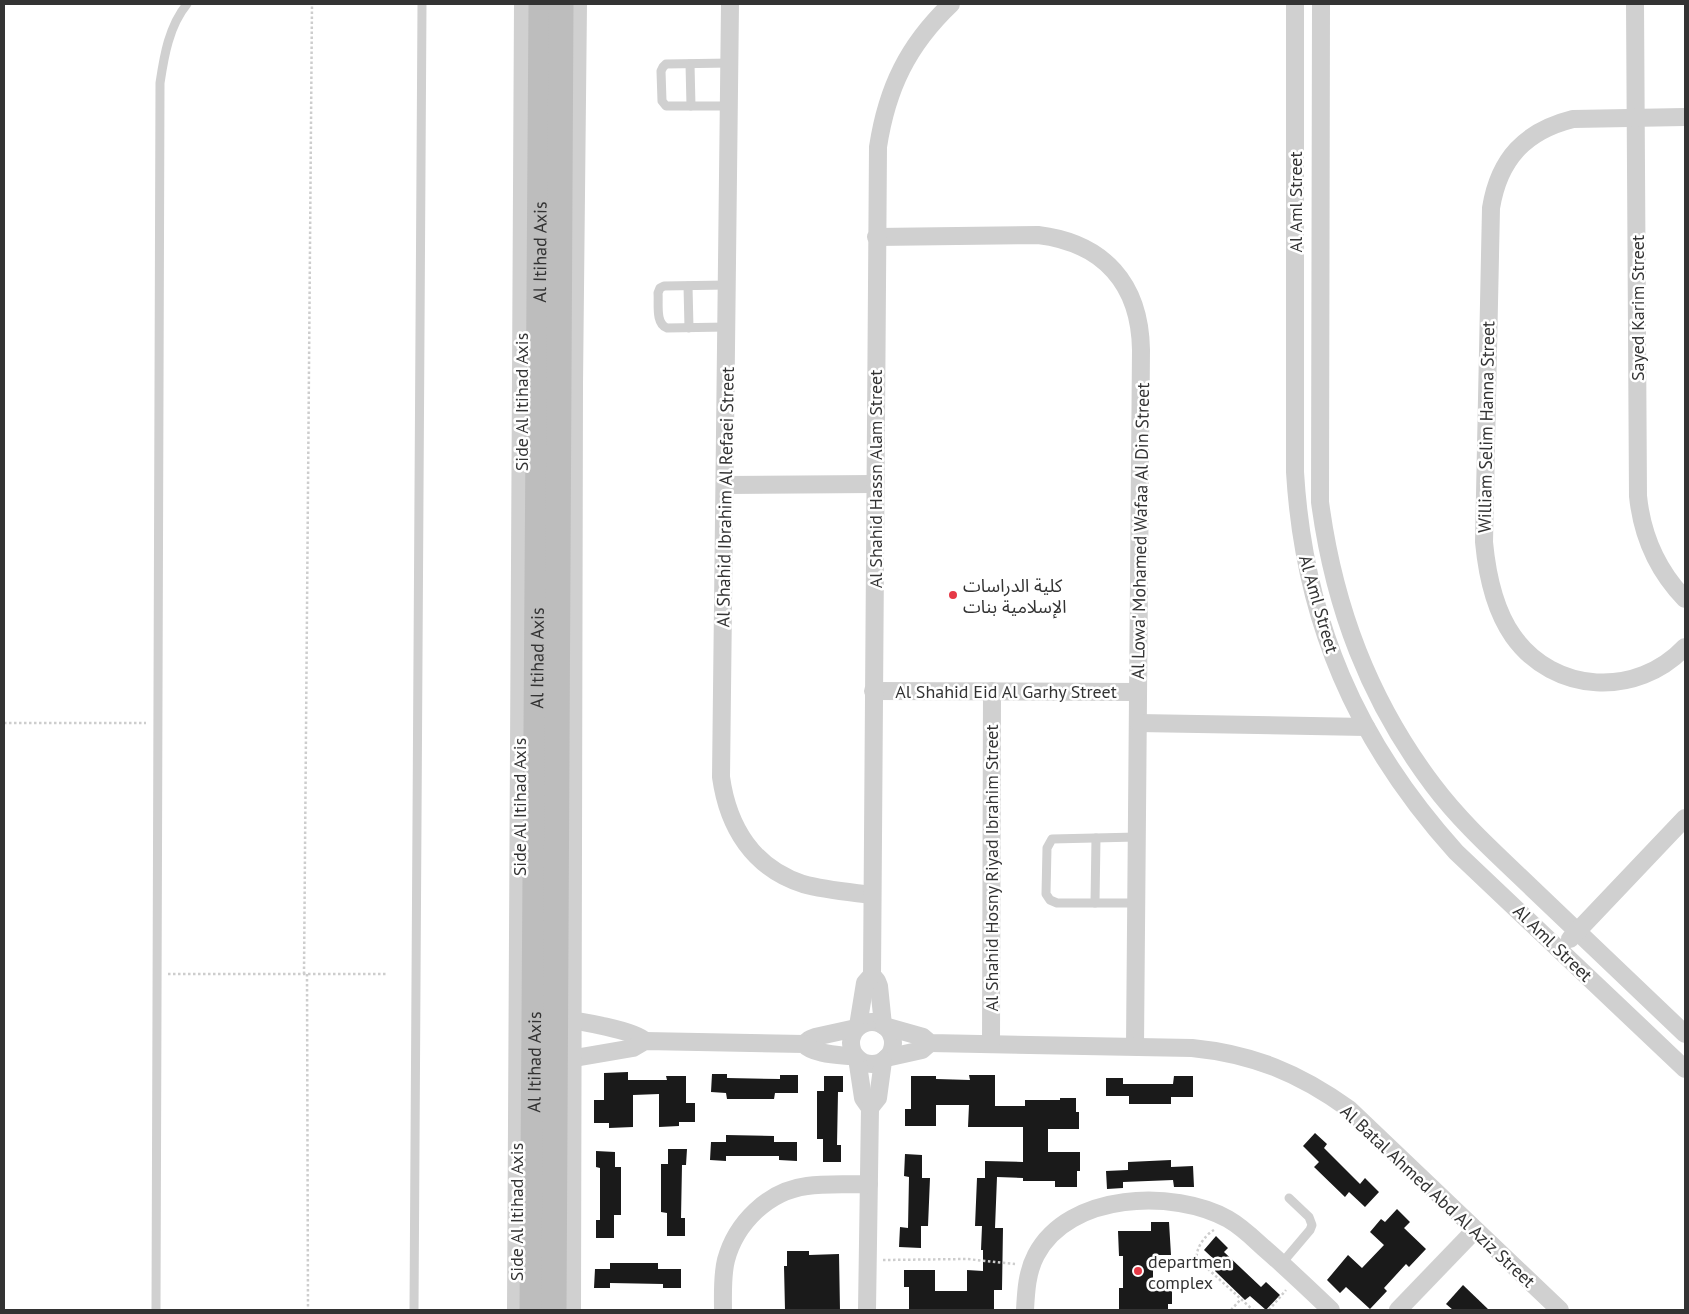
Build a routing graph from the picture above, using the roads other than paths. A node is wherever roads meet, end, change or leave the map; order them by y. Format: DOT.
graph roads {
  1 [pos="187,4"];
  2 [pos="422,4"];
  3 [pos="523,4"];
  4 [pos="541,4"];
  5 [pos="561,4"];
  6 [pos="578,4"];
  7 [pos="730,4"];
  8 [pos="951,4"];
  9 [pos="1295,4"];
  10 [pos="1321,4"];
  11 [pos="1635,4"];
  12 [pos="730,63"];
  13 [pos="690,64"];
  14 [pos="691,106"];
  15 [pos="729,106"];
  16 [pos="1635,116"];
  17 [pos="1685,117"];
  18 [pos="876,238"];
  19 [pos="727,285"];
  20 [pos="688,286"];
  21 [pos="727,327"];
  22 [pos="689,328"];
  23 [pos="875,484"];
  24 [pos="725,485"];
  25 [pos="1685,599"];
  26 [pos="1685,646"];
  27 [pos="873,690"];
  28 [pos="992,691"];
  29 [pos="1138,692"];
  30 [pos="1138,723"];
  31 [pos="1366,727"];
  32 [pos="1685,818"];
  33 [pos="1137,836"];
  34 [pos="1096,838"];
  35 [pos="872,895"];
  36 [pos="1095,903"];
  37 [pos="1136,903"];
  38 [pos="1578,932"];
  39 [pos="1560,950"];
  40 [pos="872,975"];
  41 [pos="555,1020"];
  42 [pos="884,1025"];
  43 [pos="857,1027"];
  44 [pos="1685,1034"];
  45 [pos="645,1041"];
  46 [pos="930,1043"];
  47 [pos="804,1044"];
  48 [pos="991,1044"];
  49 [pos="1135,1046"];
  50 [pos="857,1058"];
  51 [pos="884,1059"];
  52 [pos="554,1060"];
  53 [pos="1685,1069"];
  54 [pos="870,1108"];
  55 [pos="869,1184"];
  56 [pos="1288,1198"];
  57 [pos="1475,1230"];
  58 [pos="1282,1263"];
  59 [pos="156,1310"];
  60 [pos="414,1310"];
  61 [pos="516,1310"];
  62 [pos="532,1310"];
  63 [pos="554,1310"];
  64 [pos="572,1310"];
  65 [pos="723,1310"];
  66 [pos="868,1310"];
  67 [pos="1025,1310"];
  68 [pos="1331,1310"];
  69 [pos="1398,1310"];
  70 [pos="1560,1310"];
  1 -- 59 [label="lane"];
  2 -- 60 [label="lane"];
  3 -- 61 [label="street, Side Al Itihad Axis"];
  4 -- 41 [label="street, Al Itihad Axis"];
  5 -- 41 [label="street, Al Itihad Axis"];
  6 -- 41 [label="street"];
  7 -- 12 [label="street, Al Shahid Ibrahim Al Refaei Street"];
  8 -- 18 [label="street, Al Shahid Hassn Alam Street"];
  9 -- 31 [label="street, Al Aml Street"];
  10 -- 38 [label="street, Al Aml Street"];
  11 -- 16 [label="street, Sayed Karim Street"];
  12 -- 13 [label="lane"];
  12 -- 15 [label="street, Al Shahid Ibrahim Al Refaei Street"];
  13 -- 14 [label="lane"];
  13 -- 14 [label="lane"];
  14 -- 15 [label="lane"];
  15 -- 19 [label="street, Al Shahid Ibrahim Al Refaei Street"];
  16 -- 17 [label="street, William Selim Hanna Street"];
  16 -- 25 [label="street, Sayed Karim Street"];
  16 -- 26 [label="street, William Selim Hanna Street"];
  18 -- 23 [label="street, Al Shahid Hassn Alam Street"];
  18 -- 29 [label="street, Al Lowa' Mohamed Wafaa Al Din Street"];
  19 -- 20 [label="lane"];
  19 -- 21 [label="street, Al Shahid Ibrahim Al Refaei Street"];
  20 -- 22 [label="lane"];
  20 -- 22 [label="lane"];
  21 -- 22 [label="lane"];
  21 -- 24 [label="street, Al Shahid Ibrahim Al Refaei Street"];
  23 -- 24 [label="street"];
  23 -- 27 [label="street, Al Shahid Hassn Alam Street"];
  24 -- 35 [label="street, Al Shahid Ibrahim Al Refaei Street"];
  27 -- 28 [label="street, Al Shahid Eid Al Garhy Street"];
  27 -- 35 [label="street, Al Shahid Hassn Alam Street"];
  28 -- 29 [label="street, Al Shahid Eid Al Garhy Street"];
  28 -- 48 [label="street, Al Shahid Hosny Riyad Ibrahim Street"];
  29 -- 30 [label="street, Al Lowa' Mohamed Wafaa Al Din Street"];
  30 -- 31 [label="street"];
  30 -- 33 [label="street, Al Lowa' Mohamed Wafaa Al Din Street"];
  31 -- 39 [label="street, Al Aml Street"];
  32 -- 38 [label="street"];
  33 -- 34 [label="lane"];
  33 -- 37 [label="street, Al Lowa' Mohamed Wafaa Al Din Street"];
  34 -- 36 [label="lane"];
  34 -- 36 [label="lane"];
  35 -- 40 [label="street, Al Shahid Hassn Alam Street"];
  36 -- 37 [label="lane"];
  37 -- 49 [label="street, Al Lowa' Mohamed Wafaa Al Din Street"];
  38 -- 39 [label="street"];
  38 -- 44 [label="street, Al Aml Street"];
  39 -- 53 [label="street, Al Aml Street"];
  40 -- 42 [label="street, Al Shahid Hassn Alam Street"];
  40 -- 43 [label="street, Al Shahid Hassn Alam Street"];
  41 -- 45 [label="street"];
  41 -- 52 [label="street, Al Itihad Axis"];
  41 -- 52 [label="street"];
  42 -- 43 [label="street"];
  42 -- 46 [label="street, Al Batal Ahmed Abd Al Aziz Street"];
  42 -- 51 [label="street"];
  43 -- 47 [label="street"];
  43 -- 50 [label="street"];
  45 -- 47 [label="street"];
  45 -- 52 [label="street"];
  46 -- 48 [label="street, Al Batal Ahmed Abd Al Aziz Street"];
  46 -- 51 [label="street, Al Batal Ahmed Abd Al Aziz Street"];
  47 -- 50 [label="street"];
  48 -- 49 [label="street, Al Batal Ahmed Abd Al Aziz Street"];
  49 -- 57 [label="street, Al Batal Ahmed Abd Al Aziz Street"];
  50 -- 51 [label="street"];
  50 -- 54 [label="street"];
  51 -- 54 [label="street"];
  52 -- 62 [label="street, Al Itihad Axis"];
  52 -- 63 [label="street, Al Itihad Axis"];
  52 -- 64 [label="street"];
  54 -- 55 [label="street"];
  55 -- 65 [label="street"];
  55 -- 66 [label="street"];
  56 -- 58 [label="lane"];
  57 -- 69 [label="street"];
  57 -- 70 [label="street, Al Batal Ahmed Abd Al Aziz Street"];
  58 -- 67 [label="street"];
  58 -- 68 [label="street"];
}
